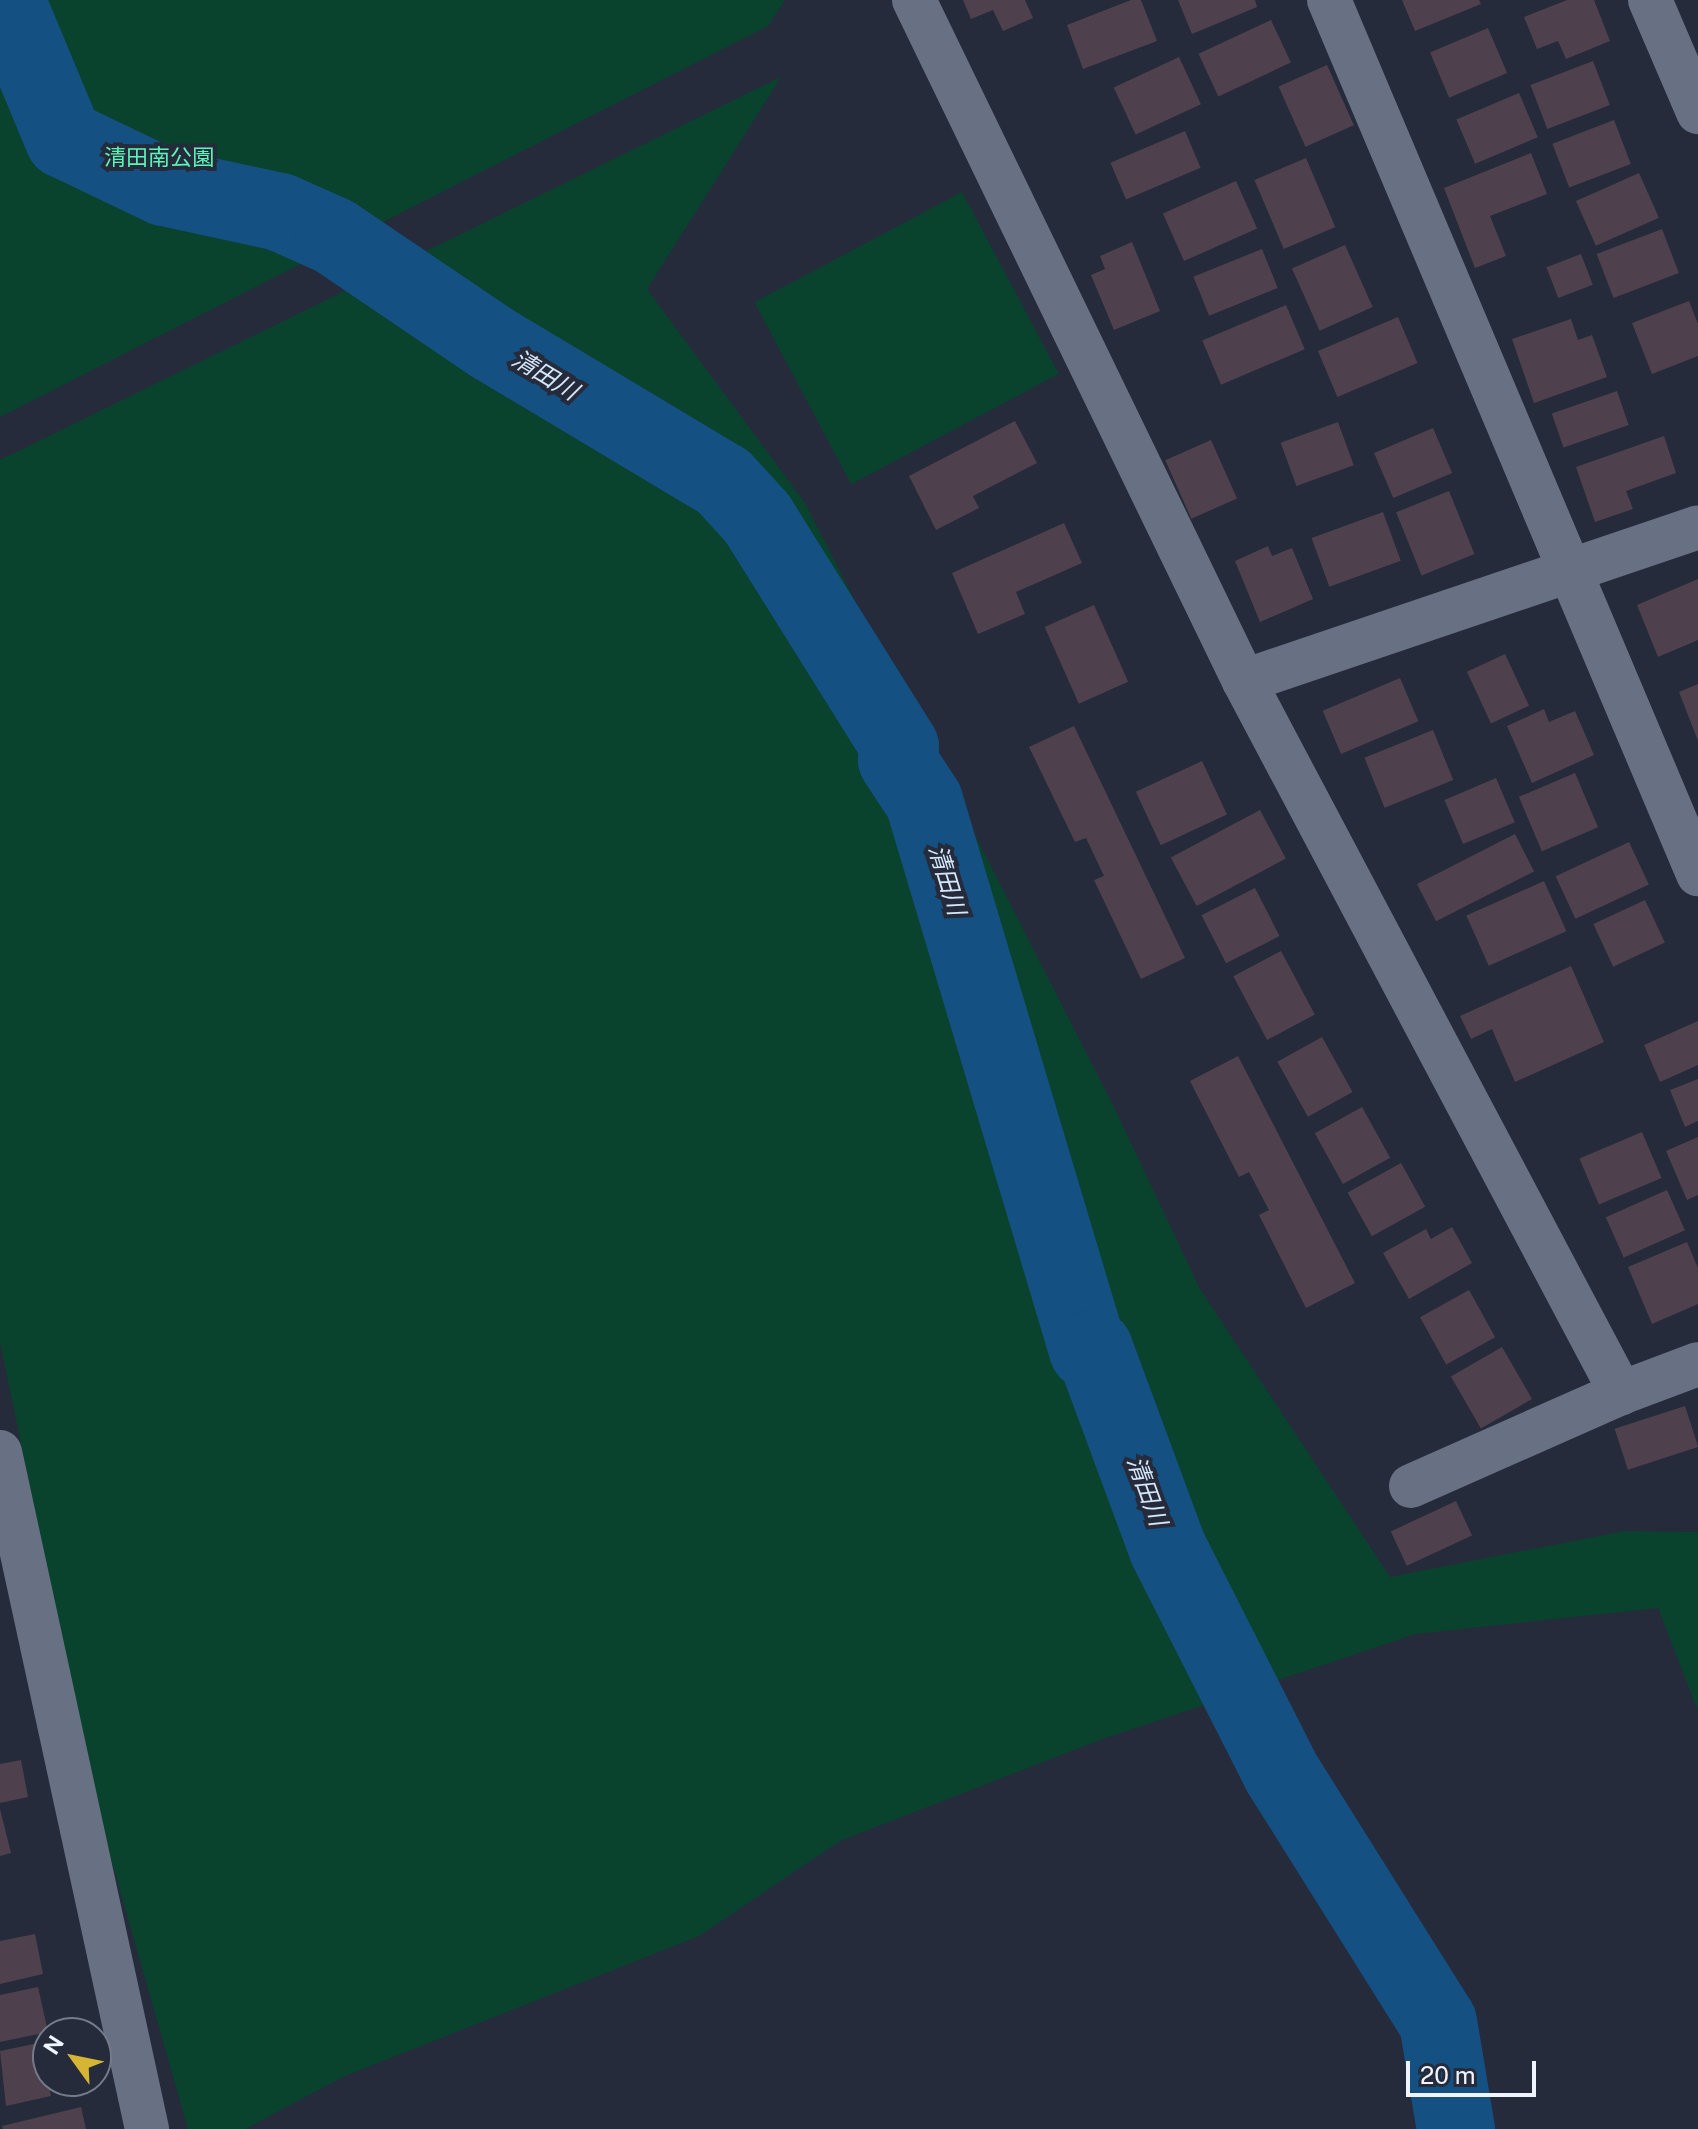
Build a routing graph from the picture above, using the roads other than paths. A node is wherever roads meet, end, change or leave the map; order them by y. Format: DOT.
graph roads {
  1 [pos="914,0"];
  2 [pos="1329,0"];
  3 [pos="1650,0"];
  4 [pos="1698,112"];
  5 [pos="1698,527"];
  6 [pos="1569,572"];
  7 [pos="1244,681"];
  8 [pos="1698,874"];
  9 [pos="1698,1364"];
  10 [pos="1621,1393"];
  11 [pos="0,1452"];
  12 [pos="1411,1486"];
  13 [pos="147,2129"];
  1 -- 7 [label="street"];
  2 -- 6 [label="street"];
  3 -- 4 [label="street"];
  5 -- 6 [label="street"];
  6 -- 7 [label="street"];
  6 -- 8 [label="street"];
  7 -- 10 [label="street"];
  9 -- 10 [label="street"];
  10 -- 12 [label="street"];
  11 -- 13 [label="street"];
}
